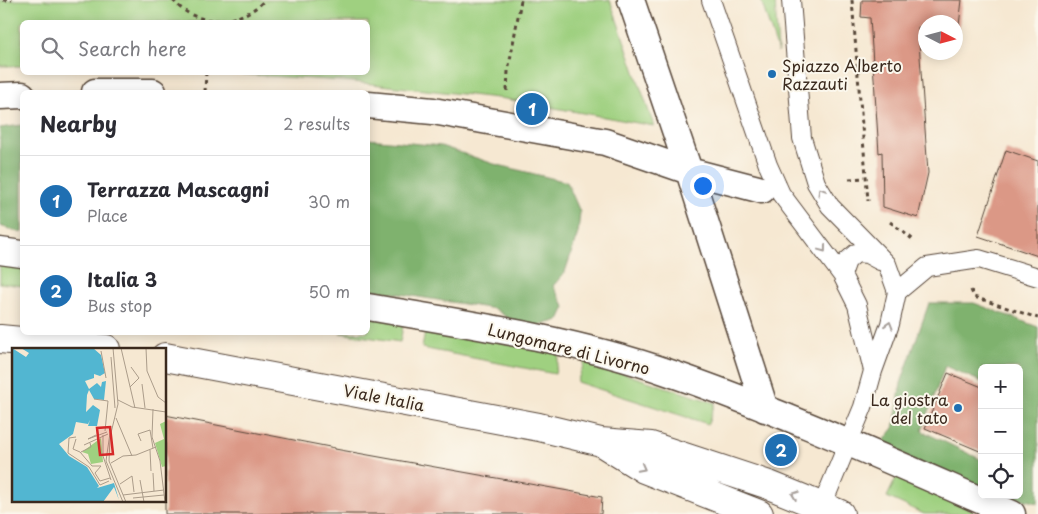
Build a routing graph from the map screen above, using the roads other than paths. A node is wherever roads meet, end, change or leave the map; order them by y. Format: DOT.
graph roads {
  1 [pos="632,0"];
  2 [pos="711,0"];
  3 [pos="790,0"];
  4 [pos="20,95"];
  5 [pos="0,96"];
  6 [pos="370,105"];
  7 [pos="689,172"];
  8 [pos="765,177"];
  9 [pos="0,251"];
  10 [pos="20,254"];
  11 [pos="887,264"];
  12 [pos="842,275"];
  13 [pos="1038,277"];
  14 [pos="897,292"];
  15 [pos="370,307"];
  16 [pos="0,339"];
  17 [pos="95,348"];
  18 [pos="166,357"];
  19 [pos="873,371"];
  20 [pos="765,409"];
  21 [pos="601,442"];
  22 [pos="848,443"];
  23 [pos="831,510"];
  24 [pos="759,514"];
  25 [pos="1012,514"];
  1 -- 7 [label="street"];
  2 -- 8 [label="lane"];
  11 -- 3 [label="lane, one-way"];
  4 -- 5 [label="street"];
  6 -- 7 [label="street"];
  7 -- 8 [label="street"];
  7 -- 20 [label="street"];
  8 -- 12 [label="lane, one-way"];
  9 -- 10 [label="street"];
  11 -- 12 [label="lane"];
  11 -- 14 [label="lane"];
  12 -- 19 [label="lane"];
  13 -- 14 [label="lane"];
  19 -- 14 [label="lane, one-way"];
  15 -- 20 [label="street, Lungomare di Livorno"];
  16 -- 17 [label="main road"];
  18 -- 21 [label="main road, Viale Italia"];
  19 -- 22 [label="lane"];
  20 -- 22 [label="street, Lungomare di Livorno"];
  23 -- 21 [label="main road, Viale Italia, one-way"];
  21 -- 24 [label="main road, Viale Italia, one-way"];
  22 -- 23 [label="lane"];
  22 -- 25 [label="street, Lungomare di Livorno"];
}
